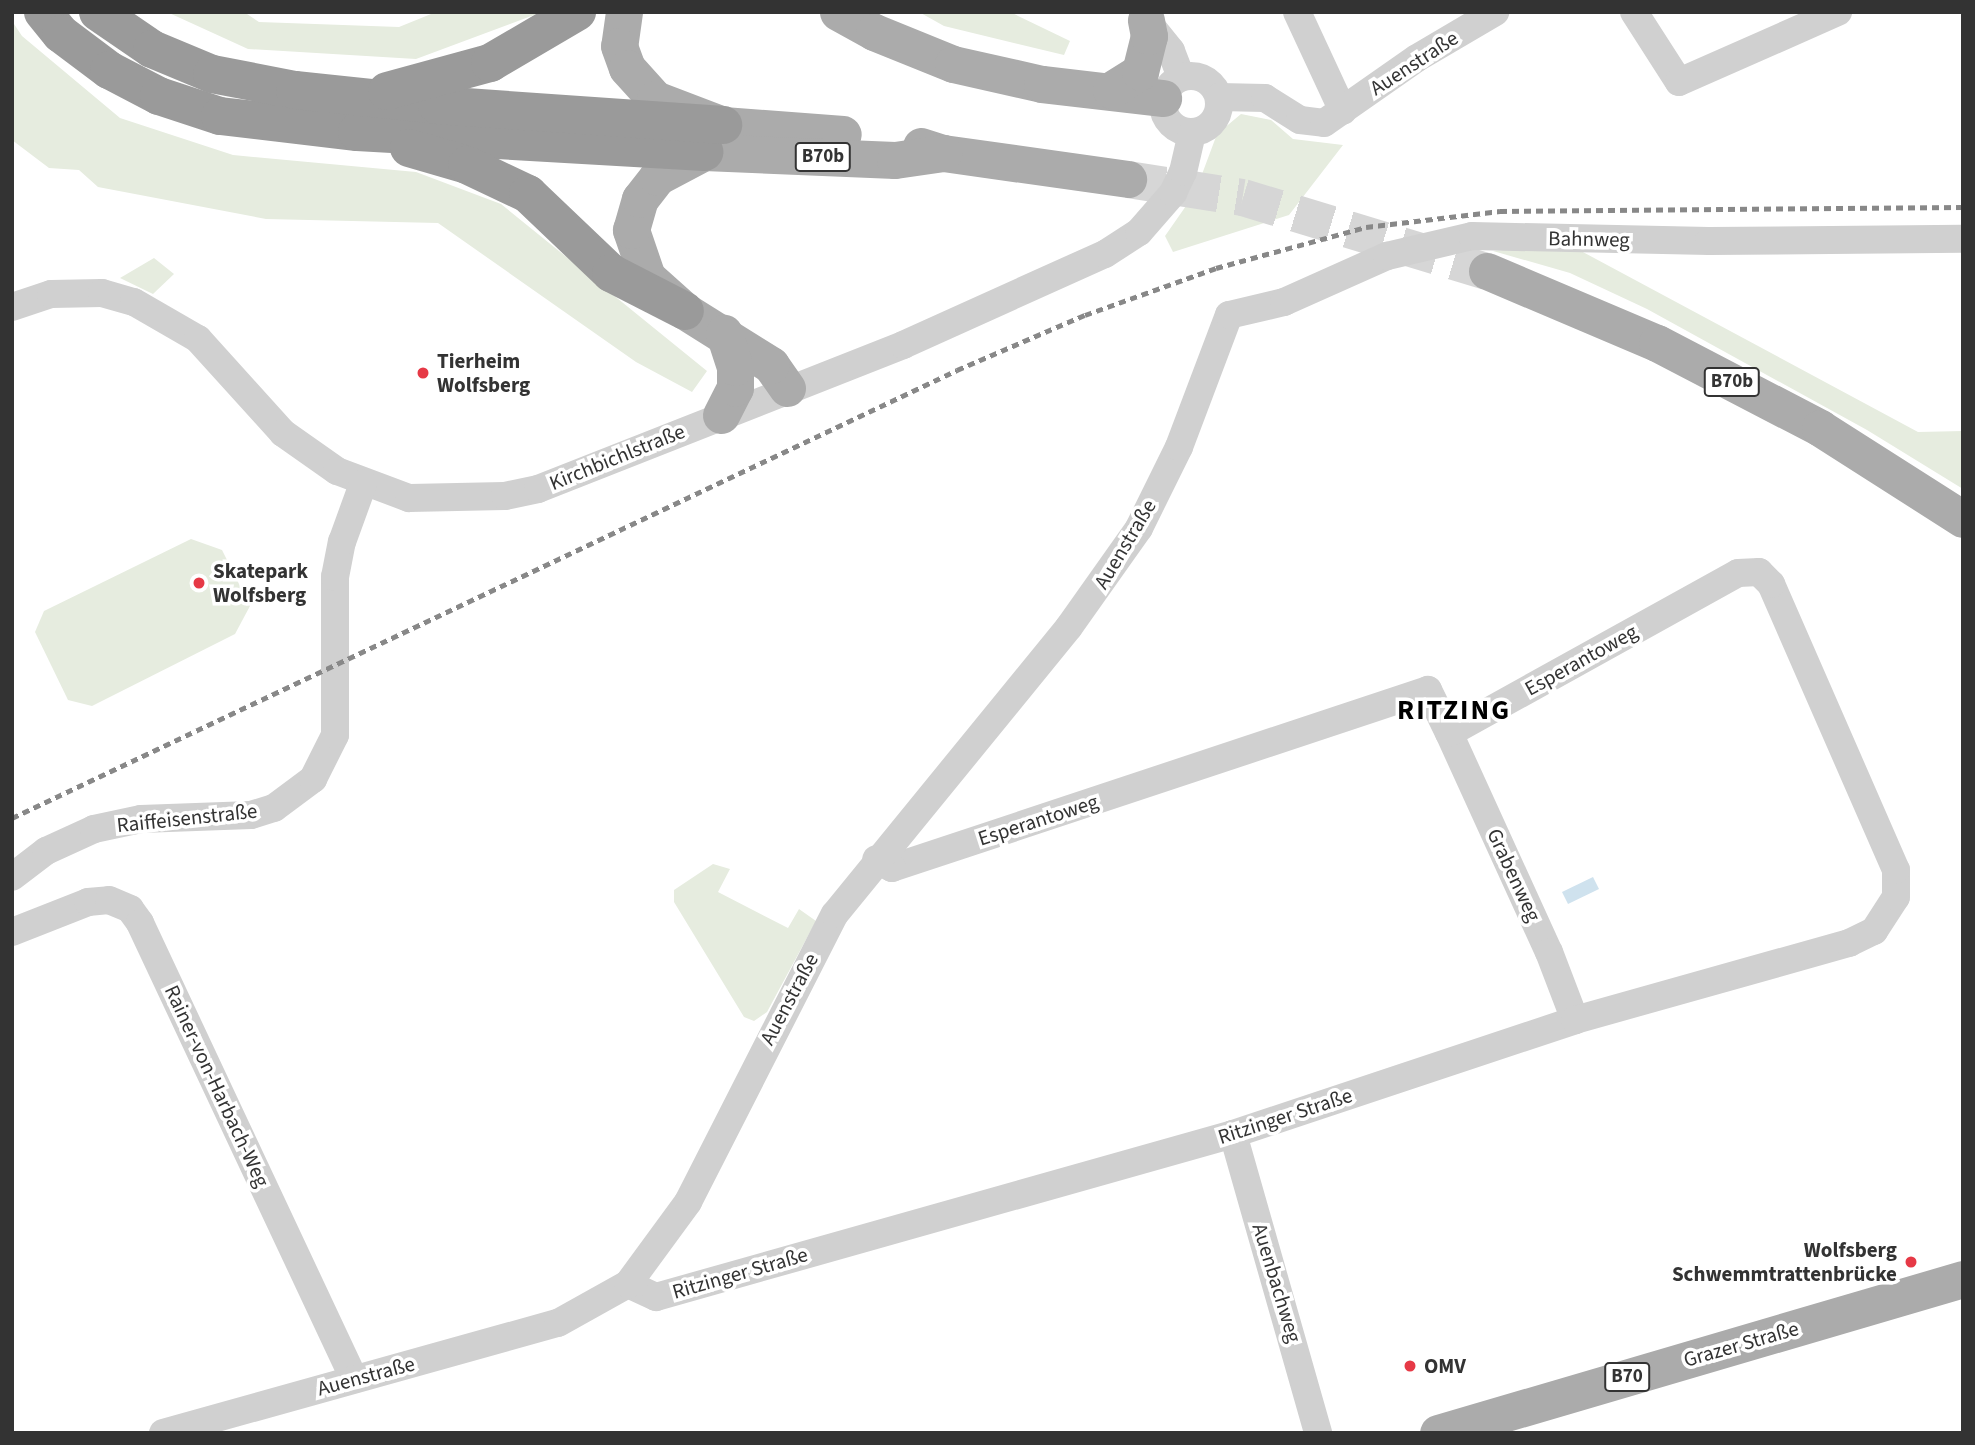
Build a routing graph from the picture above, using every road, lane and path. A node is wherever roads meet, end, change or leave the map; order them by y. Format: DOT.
graph roads {
  1 [pos="43,12"];
  2 [pos="98,12"];
  3 [pos="577,12"];
  4 [pos="624,12"];
  5 [pos="838,12"];
  6 [pos="1297,12"];
  7 [pos="1495,12"];
  8 [pos="1634,12"];
  9 [pos="1838,12"];
  10 [pos="1142,16"];
  11 [pos="1172,88"];
  12 [pos="1111,90"];
  13 [pos="1219,97"];
  14 [pos="1343,111"];
  15 [pos="360,115"];
  16 [pos="1192,133"];
  17 [pos="713,139"];
  18 [pos="1128,179"];
  19 [pos="1963,239"];
  20 [pos="1488,271"];
  21 [pos="12,307"];
  22 [pos="685,312"];
  23 [pos="1229,315"];
  24 [pos="724,333"];
  25 [pos="787,388"];
  26 [pos="721,415"];
  27 [pos="363,484"];
  28 [pos="1963,519"];
  29 [pos="1449,733"];
  30 [pos="876,859"];
  31 [pos="1896,870"];
  32 [pos="12,877"];
  33 [pos="12,932"];
  34 [pos="1575,1020"];
  35 [pos="1233,1134"];
  36 [pos="1963,1279"];
  37 [pos="628,1284"];
  38 [pos="355,1379"];
  39 [pos="163,1433"];
  40 [pos="1318,1433"];
  41 [pos="1438,1433"];
  1 -- 15 [label="highway"];
  2 -- 15 [label="highway"];
  3 -- 15 [label="highway"];
  4 -- 17 [label="main road"];
  5 -- 12 [label="main road"];
  6 -- 14 [label="street"];
  7 -- 14 [label="street, Auenstraße"];
  8 -- 9 [label="street"];
  10 -- 11 [label="street"];
  10 -- 12 [label="main road"];
  11 -- 12 [label="main road"];
  11 -- 13 [label="street"];
  11 -- 16 [label="street"];
  13 -- 14 [label="street, Auenstraße"];
  13 -- 16 [label="street"];
  15 -- 17 [label="highway"];
  15 -- 22 [label="highway"];
  16 -- 25 [label="street, Kirchbichlstraße"];
  17 -- 18 [label="main road, B70b"];
  17 -- 22 [label="main road"];
  19 -- 23 [label="street, Bahnweg"];
  20 -- 28 [label="main road, B70b"];
  21 -- 27 [label="street, Kirchbichlstraße"];
  22 -- 24 [label="main road"];
  23 -- 30 [label="street, Auenstraße"];
  24 -- 25 [label="main road"];
  24 -- 26 [label="main road"];
  25 -- 26 [label="street, Kirchbichlstraße"];
  26 -- 27 [label="street, Kirchbichlstraße"];
  27 -- 32 [label="street, Raiffeisenstraße"];
  29 -- 30 [label="street, Esperantoweg"];
  29 -- 31 [label="street, Esperantoweg"];
  29 -- 34 [label="street, Grabenweg"];
  30 -- 37 [label="street, Auenstraße"];
  31 -- 34 [label="street, Ritzinger Straße"];
  33 -- 38 [label="street, Rainer-von-Harbach-Weg"];
  34 -- 35 [label="street, Ritzinger Straße"];
  35 -- 37 [label="street, Ritzinger Straße"];
  35 -- 40 [label="street, Auenbachweg"];
  36 -- 41 [label="main road, Grazer Straße / B70"];
  37 -- 38 [label="street, Auenstraße"];
  38 -- 39 [label="street, Auenstraße"];
}
